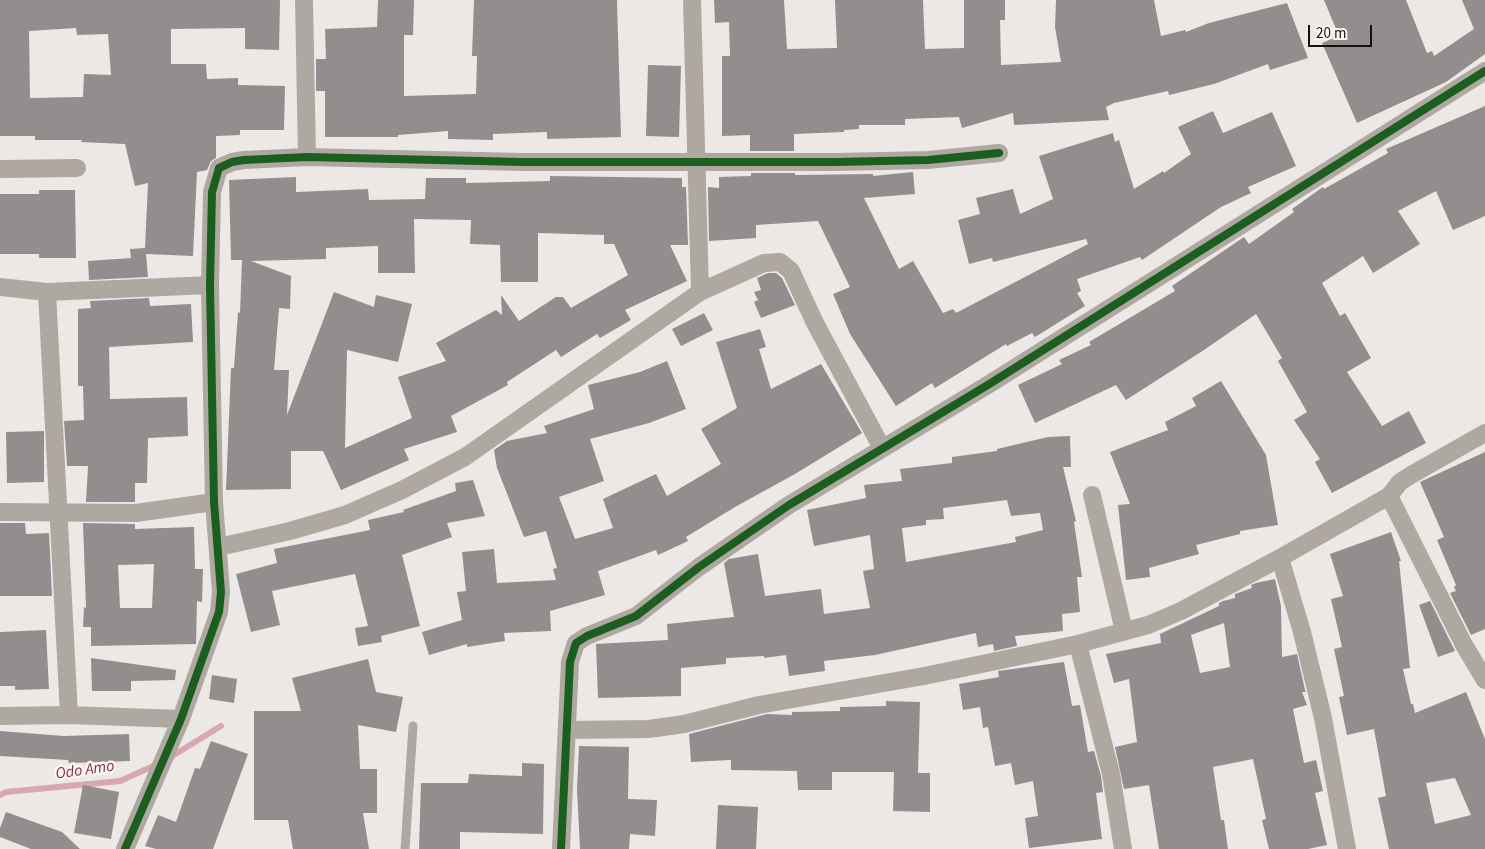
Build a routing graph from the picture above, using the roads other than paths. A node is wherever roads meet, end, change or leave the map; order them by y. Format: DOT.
graph roads {
  1 [pos="304,0"];
  2 [pos="692,0"];
  3 [pos="1485,71"];
  4 [pos="999,153"];
  5 [pos="307,157"];
  6 [pos="698,162"];
  7 [pos="77,168"];
  8 [pos="0,169"];
  9 [pos="210,285"];
  10 [pos="0,287"];
  11 [pos="47,292"];
  12 [pos="700,292"];
  13 [pos="1485,434"];
  14 [pos="882,448"];
  15 [pos="1092,495"];
  16 [pos="1389,496"];
  17 [pos="214,502"];
  18 [pos="0,512"];
  19 [pos="60,513"];
  20 [pos="219,547"];
  21 [pos="1280,558"];
  22 [pos="1124,631"];
  23 [pos="1078,644"];
  24 [pos="1485,680"];
  25 [pos="69,715"];
  26 [pos="0,716"];
  27 [pos="181,719"];
  28 [pos="413,726"];
  29 [pos="568,730"];
  30 [pos="125,849"];
  31 [pos="405,849"];
  32 [pos="561,849"];
  33 [pos="1123,849"];
  34 [pos="1347,849"];
  1 -- 5 [label="street"];
  2 -- 6 [label="street"];
  3 -- 14 [label="street"];
  4 -- 6 [label="street"];
  5 -- 6 [label="street"];
  5 -- 9 [label="street"];
  6 -- 12 [label="street"];
  7 -- 8 [label="street"];
  9 -- 11 [label="street"];
  9 -- 17 [label="street"];
  10 -- 11 [label="street"];
  11 -- 19 [label="street"];
  12 -- 14 [label="street"];
  12 -- 20 [label="street"];
  13 -- 16 [label="street"];
  14 -- 29 [label="street"];
  15 -- 22 [label="street"];
  16 -- 21 [label="street"];
  16 -- 24 [label="street"];
  17 -- 19 [label="street"];
  17 -- 20 [label="street"];
  18 -- 19 [label="street"];
  19 -- 25 [label="street"];
  20 -- 27 [label="street"];
  21 -- 22 [label="street"];
  21 -- 34 [label="street"];
  22 -- 23 [label="street"];
  23 -- 29 [label="street"];
  23 -- 33 [label="street"];
  25 -- 26 [label="street"];
  25 -- 27 [label="street"];
  27 -- 30 [label="street"];
  28 -- 31 [label="lane"];
  29 -- 32 [label="street"];
}
